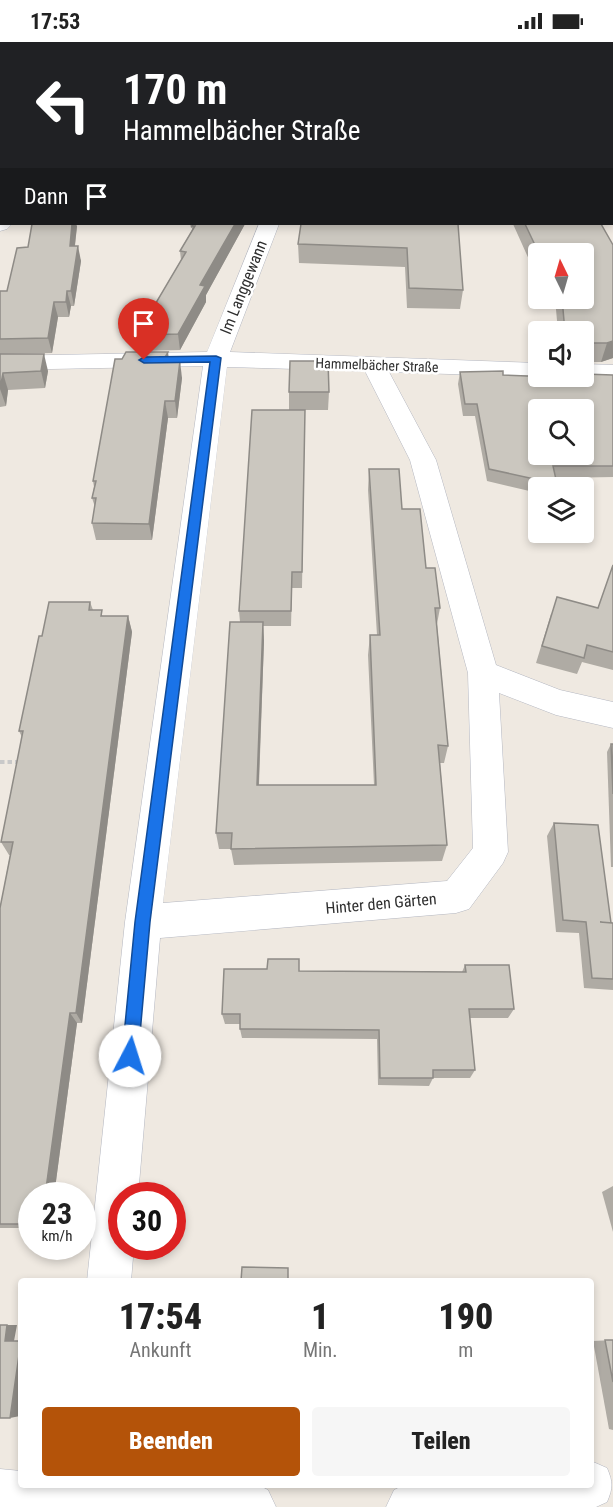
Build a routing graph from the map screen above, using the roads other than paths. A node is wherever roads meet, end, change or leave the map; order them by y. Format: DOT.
graph roads {
  1 [pos="269,225"];
  2 [pos="216,358"];
  3 [pos="0,363"];
  4 [pos="374,366"];
  5 [pos="528,370"];
  6 [pos="594,371"];
  7 [pos="613,372"];
  8 [pos="483,673"];
  9 [pos="613,716"];
  10 [pos="143,922"];
  11 [pos="109,1278"];
  12 [pos="613,1482"];
  13 [pos="594,1484"];
  14 [pos="566,1488"];
  15 [pos="89,1493"];
  16 [pos="0,1494"];
  17 [pos="251,1507"];
  18 [pos="411,1507"];
  1 -- 2 [label="street, Im Langgewann"];
  2 -- 3 [label="street, Hammelbächer Straße"];
  2 -- 4 [label="street, Hammelbächer Straße"];
  2 -- 10 [label="street, Im Langgewann"];
  4 -- 5 [label="street, Hammelbächer Straße"];
  4 -- 8 [label="street, Hinter den Gärten"];
  6 -- 7 [label="street"];
  8 -- 9 [label="street"];
  8 -- 10 [label="street, Hinter den Gärten"];
  10 -- 11 [label="street, Im Langgewann"];
  12 -- 13 [label="street"];
  14 -- 18 [label="street"];
  15 -- 16 [label="street"];
  15 -- 17 [label="street"];
}
